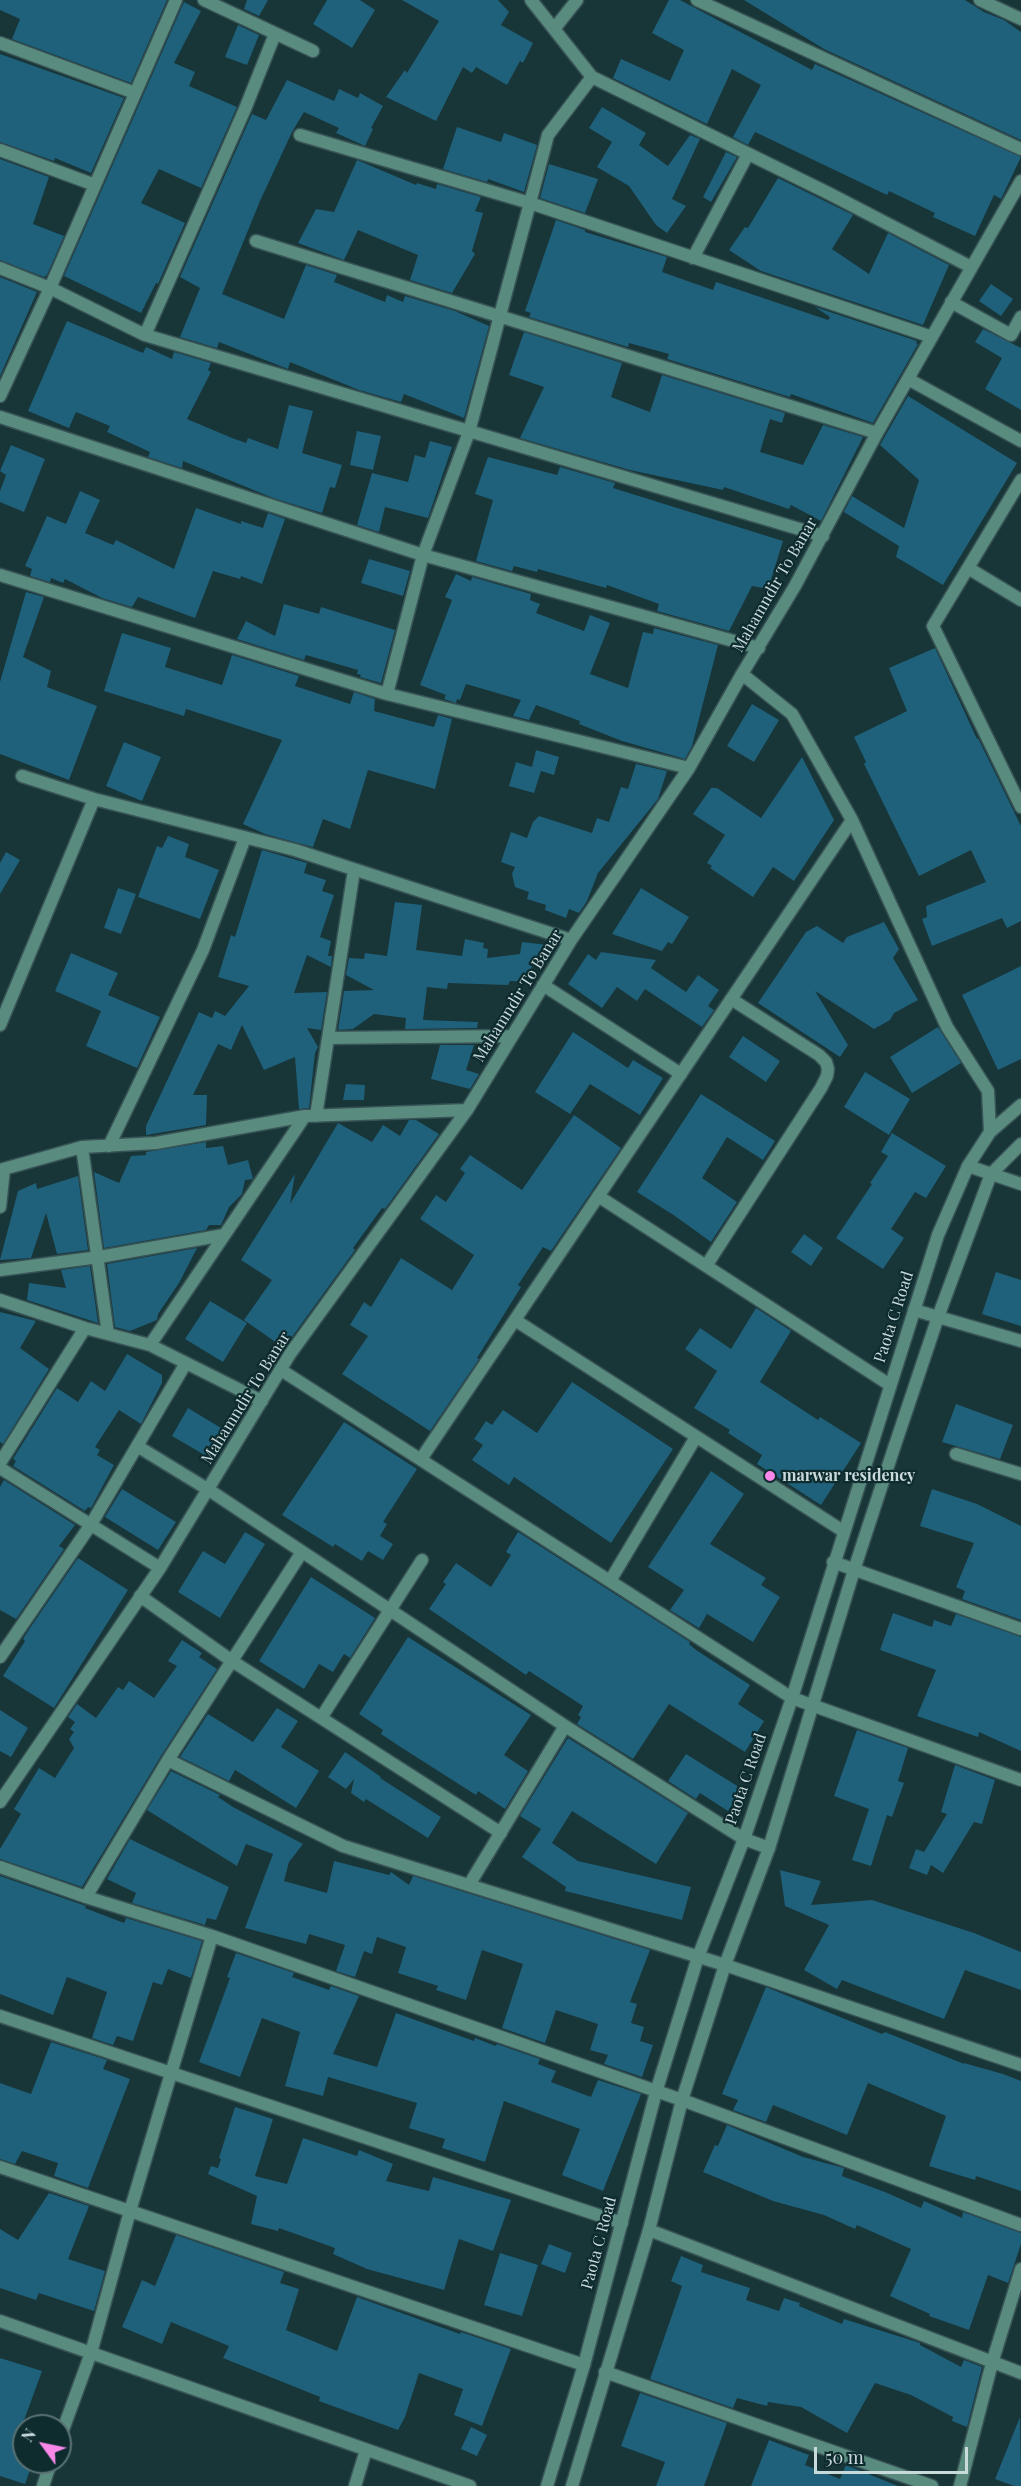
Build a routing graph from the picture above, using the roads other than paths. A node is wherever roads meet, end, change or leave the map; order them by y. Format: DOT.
graph roads {
  1 [pos="176,0"];
  2 [pos="204,0"];
  3 [pos="531,0"];
  4 [pos="577,0"];
  5 [pos="697,0"];
  6 [pos="980,0"];
  7 [pos="1021,19"];
  8 [pos="554,29"];
  9 [pos="275,34"];
  10 [pos="0,43"];
  11 [pos="313,51"];
  12 [pos="592,77"];
  13 [pos="135,93"];
  14 [pos="300,135"];
  15 [pos="1021,148"];
  16 [pos="0,150"];
  17 [pos="748,154"];
  18 [pos="1021,181"];
  19 [pos="95,185"];
  20 [pos="530,203"];
  21 [pos="256,241"];
  22 [pos="693,258"];
  23 [pos="971,267"];
  24 [pos="0,268"];
  25 [pos="50,288"];
  26 [pos="951,302"];
  27 [pos="500,316"];
  28 [pos="1021,317"];
  29 [pos="145,335"];
  30 [pos="932,337"];
  31 [pos="6,368"];
  32 [pos="908,380"];
  33 [pos="0,396"];
  34 [pos="0,417"];
  35 [pos="469,432"];
  36 [pos="877,433"];
  37 [pos="1021,441"];
  38 [pos="1021,480"];
  39 [pos="823,536"];
  40 [pos="423,555"];
  41 [pos="969,568"];
  42 [pos="0,575"];
  43 [pos="1021,600"];
  44 [pos="759,648"];
  45 [pos="742,674"];
  46 [pos="387,694"];
  47 [pos="689,768"];
  48 [pos="22,776"];
  49 [pos="94,799"];
  50 [pos="1021,807"];
  51 [pos="852,820"];
  52 [pos="245,838"];
  53 [pos="354,870"];
  54 [pos="572,940"];
  55 [pos="543,985"];
  56 [pos="731,999"];
  57 [pos="0,1025"];
  58 [pos="512,1036"];
  59 [pos="328,1038"];
  60 [pos="681,1074"];
  61 [pos="1021,1105"];
  62 [pos="466,1110"];
  63 [pos="311,1116"];
  64 [pos="990,1131"];
  65 [pos="1021,1144"];
  66 [pos="109,1146"];
  67 [pos="82,1147"];
  68 [pos="968,1166"];
  69 [pos="2,1170"];
  70 [pos="991,1174"];
  71 [pos="1021,1184"];
  72 [pos="598,1196"];
  73 [pos="0,1207"];
  74 [pos="224,1235"];
  75 [pos="99,1257"];
  76 [pos="706,1266"];
  77 [pos="0,1270"];
  78 [pos="0,1300"];
  79 [pos="914,1310"];
  80 [pos="938,1317"];
  81 [pos="515,1320"];
  82 [pos="85,1328"];
  83 [pos="108,1334"];
  84 [pos="1021,1341"];
  85 [pos="150,1345"];
  86 [pos="186,1363"];
  87 [pos="281,1370"];
  88 [pos="890,1385"];
  89 [pos="262,1401"];
  90 [pos="696,1437"];
  91 [pos="137,1446"];
  92 [pos="956,1454"];
  93 [pos="421,1459"];
  94 [pos="0,1463"];
  95 [pos="0,1468"];
  96 [pos="1021,1474"];
  97 [pos="209,1490"];
  98 [pos="90,1526"];
  99 [pos="843,1531"];
  100 [pos="303,1552"];
  101 [pos="422,1560"];
  102 [pos="832,1562"];
  103 [pos="160,1568"];
  104 [pos="854,1570"];
  105 [pos="610,1581"];
  106 [pos="140,1596"];
  107 [pos="389,1609"];
  108 [pos="1021,1629"];
  109 [pos="0,1657"];
  110 [pos="232,1661"];
  111 [pos="792,1698"];
  112 [pos="814,1706"];
  113 [pos="321,1718"];
  114 [pos="565,1726"];
  115 [pos="168,1760"];
  116 [pos="1021,1780"];
  117 [pos="0,1802"];
  118 [pos="501,1833"];
  119 [pos="744,1839"];
  120 [pos="769,1848"];
  121 [pos="0,1867"];
  122 [pos="470,1885"];
  123 [pos="86,1898"];
  124 [pos="212,1936"];
  125 [pos="698,1958"];
  126 [pos="725,1965"];
  127 [pos="0,2016"];
  128 [pos="1021,2065"];
  129 [pos="172,2072"];
  130 [pos="656,2092"];
  131 [pos="682,2100"];
  132 [pos="0,2167"];
  133 [pos="130,2211"];
  134 [pos="622,2223"];
  135 [pos="1021,2225"];
  136 [pos="649,2230"];
  137 [pos="1021,2269"];
  138 [pos="0,2321"];
  139 [pos="91,2353"];
  140 [pos="992,2363"];
  141 [pos="584,2365"];
  142 [pos="605,2372"];
  143 [pos="1021,2373"];
  144 [pos="69,2414"];
  145 [pos="366,2450"];
  146 [pos="355,2486"];
  147 [pos="470,2486"];
  148 [pos="547,2486"];
  149 [pos="572,2486"];
  150 [pos="932,2486"];
  151 [pos="960,2486"];
  1 -- 13 [label="street"];
  2 -- 9 [label="street"];
  3 -- 8 [label="street"];
  4 -- 8 [label="street"];
  5 -- 15 [label="street"];
  6 -- 7 [label="street"];
  8 -- 12 [label="street"];
  9 -- 11 [label="street"];
  9 -- 29 [label="street"];
  10 -- 13 [label="street"];
  12 -- 17 [label="street"];
  12 -- 20 [label="street"];
  13 -- 19 [label="street"];
  14 -- 20 [label="street"];
  16 -- 19 [label="street"];
  17 -- 22 [label="street"];
  17 -- 23 [label="street"];
  18 -- 23 [label="street, Mahamndir To Banar"];
  19 -- 25 [label="street"];
  20 -- 22 [label="street"];
  20 -- 27 [label="street"];
  21 -- 27 [label="street"];
  22 -- 30 [label="street"];
  23 -- 26 [label="street, Mahamndir To Banar"];
  24 -- 25 [label="street"];
  25 -- 29 [label="street"];
  25 -- 31 [label="street"];
  26 -- 28 [label="street"];
  26 -- 30 [label="street, Mahamndir To Banar"];
  27 -- 35 [label="street"];
  27 -- 36 [label="street"];
  29 -- 35 [label="street"];
  30 -- 32 [label="street, Mahamndir To Banar"];
  31 -- 33 [label="street"];
  32 -- 36 [label="street, Mahamndir To Banar"];
  32 -- 37 [label="street"];
  34 -- 40 [label="street"];
  35 -- 39 [label="street"];
  35 -- 40 [label="street"];
  36 -- 39 [label="street, Mahamndir To Banar"];
  38 -- 41 [label="street"];
  39 -- 44 [label="street, Mahamndir To Banar"];
  40 -- 44 [label="street"];
  40 -- 46 [label="street"];
  41 -- 43 [label="street"];
  41 -- 50 [label="street"];
  42 -- 46 [label="street"];
  44 -- 45 [label="street, Mahamndir To Banar"];
  45 -- 47 [label="street, Mahamndir To Banar"];
  45 -- 51 [label="street"];
  46 -- 47 [label="street"];
  47 -- 54 [label="street, Mahamndir To Banar"];
  48 -- 49 [label="street"];
  49 -- 52 [label="street"];
  49 -- 57 [label="street"];
  51 -- 56 [label="street"];
  51 -- 64 [label="street"];
  52 -- 53 [label="street"];
  52 -- 66 [label="street"];
  53 -- 54 [label="street"];
  53 -- 59 [label="street"];
  54 -- 55 [label="street, Mahamndir To Banar"];
  55 -- 58 [label="street, Mahamndir To Banar"];
  55 -- 60 [label="street"];
  56 -- 60 [label="street"];
  56 -- 76 [label="street"];
  58 -- 59 [label="street"];
  58 -- 62 [label="street, Mahamndir To Banar"];
  59 -- 63 [label="street"];
  60 -- 72 [label="street"];
  61 -- 64 [label="street, Paota C Road"];
  62 -- 63 [label="street"];
  62 -- 87 [label="street, Mahamndir To Banar"];
  63 -- 66 [label="street"];
  63 -- 74 [label="street"];
  64 -- 68 [label="street, Paota C Road"];
  65 -- 70 [label="street"];
  66 -- 67 [label="street"];
  67 -- 69 [label="street"];
  67 -- 75 [label="street"];
  68 -- 70 [label="street"];
  68 -- 79 [label="street, Paota C Road"];
  69 -- 73 [label="street"];
  70 -- 71 [label="street"];
  70 -- 80 [label="street"];
  72 -- 76 [label="street"];
  72 -- 81 [label="street"];
  74 -- 75 [label="street"];
  74 -- 85 [label="street"];
  75 -- 77 [label="street"];
  75 -- 83 [label="street"];
  76 -- 88 [label="street"];
  78 -- 82 [label="street"];
  79 -- 80 [label="street"];
  79 -- 88 [label="street, Paota C Road"];
  80 -- 84 [label="street"];
  80 -- 104 [label="street"];
  81 -- 90 [label="street"];
  81 -- 93 [label="street"];
  82 -- 83 [label="street"];
  82 -- 94 [label="street"];
  83 -- 85 [label="street"];
  85 -- 86 [label="street"];
  86 -- 89 [label="street"];
  86 -- 91 [label="street"];
  87 -- 89 [label="street, Mahamndir To Banar"];
  87 -- 93 [label="street"];
  88 -- 99 [label="street, Paota C Road"];
  89 -- 97 [label="street, Mahamndir To Banar"];
  90 -- 99 [label="street"];
  90 -- 105 [label="street"];
  91 -- 97 [label="street"];
  91 -- 98 [label="street"];
  92 -- 96 [label="street"];
  93 -- 105 [label="street"];
  95 -- 98 [label="street"];
  97 -- 100 [label="street"];
  97 -- 103 [label="street, Mahamndir To Banar"];
  98 -- 103 [label="street"];
  98 -- 109 [label="street"];
  99 -- 102 [label="street, Paota C Road"];
  100 -- 107 [label="street"];
  100 -- 110 [label="street"];
  101 -- 107 [label="street"];
  102 -- 104 [label="street"];
  102 -- 111 [label="street, Paota C Road"];
  103 -- 106 [label="street, Mahamndir To Banar"];
  104 -- 108 [label="street"];
  104 -- 112 [label="street"];
  105 -- 111 [label="street"];
  106 -- 110 [label="street"];
  106 -- 117 [label="street, Mahamndir To Banar"];
  107 -- 113 [label="street"];
  107 -- 114 [label="street"];
  110 -- 113 [label="street"];
  110 -- 115 [label="street"];
  111 -- 112 [label="street"];
  111 -- 119 [label="street, Paota C Road"];
  112 -- 116 [label="street"];
  112 -- 120 [label="street"];
  113 -- 118 [label="street"];
  114 -- 118 [label="street"];
  114 -- 119 [label="street"];
  115 -- 122 [label="street"];
  115 -- 123 [label="street"];
  118 -- 122 [label="street"];
  119 -- 120 [label="street"];
  119 -- 125 [label="street, Paota C Road"];
  120 -- 126 [label="street"];
  121 -- 123 [label="street"];
  122 -- 125 [label="street"];
  123 -- 124 [label="street"];
  124 -- 129 [label="street"];
  124 -- 130 [label="street"];
  125 -- 126 [label="street"];
  125 -- 130 [label="street, Paota C Road"];
  126 -- 128 [label="street"];
  126 -- 131 [label="street"];
  127 -- 129 [label="street"];
  129 -- 133 [label="street"];
  129 -- 134 [label="street"];
  130 -- 131 [label="street"];
  130 -- 134 [label="street, Paota C Road"];
  131 -- 135 [label="street"];
  131 -- 136 [label="street"];
  132 -- 133 [label="street"];
  133 -- 139 [label="street"];
  133 -- 141 [label="street"];
  134 -- 141 [label="street, Paota C Road"];
  136 -- 140 [label="street"];
  136 -- 142 [label="street"];
  137 -- 140 [label="street"];
  138 -- 139 [label="street"];
  139 -- 144 [label="street"];
  139 -- 145 [label="street"];
  140 -- 143 [label="street"];
  140 -- 151 [label="street"];
  141 -- 148 [label="street, Paota C Road"];
  142 -- 149 [label="street"];
  142 -- 150 [label="street"];
  145 -- 146 [label="street"];
  145 -- 147 [label="street"];
}
